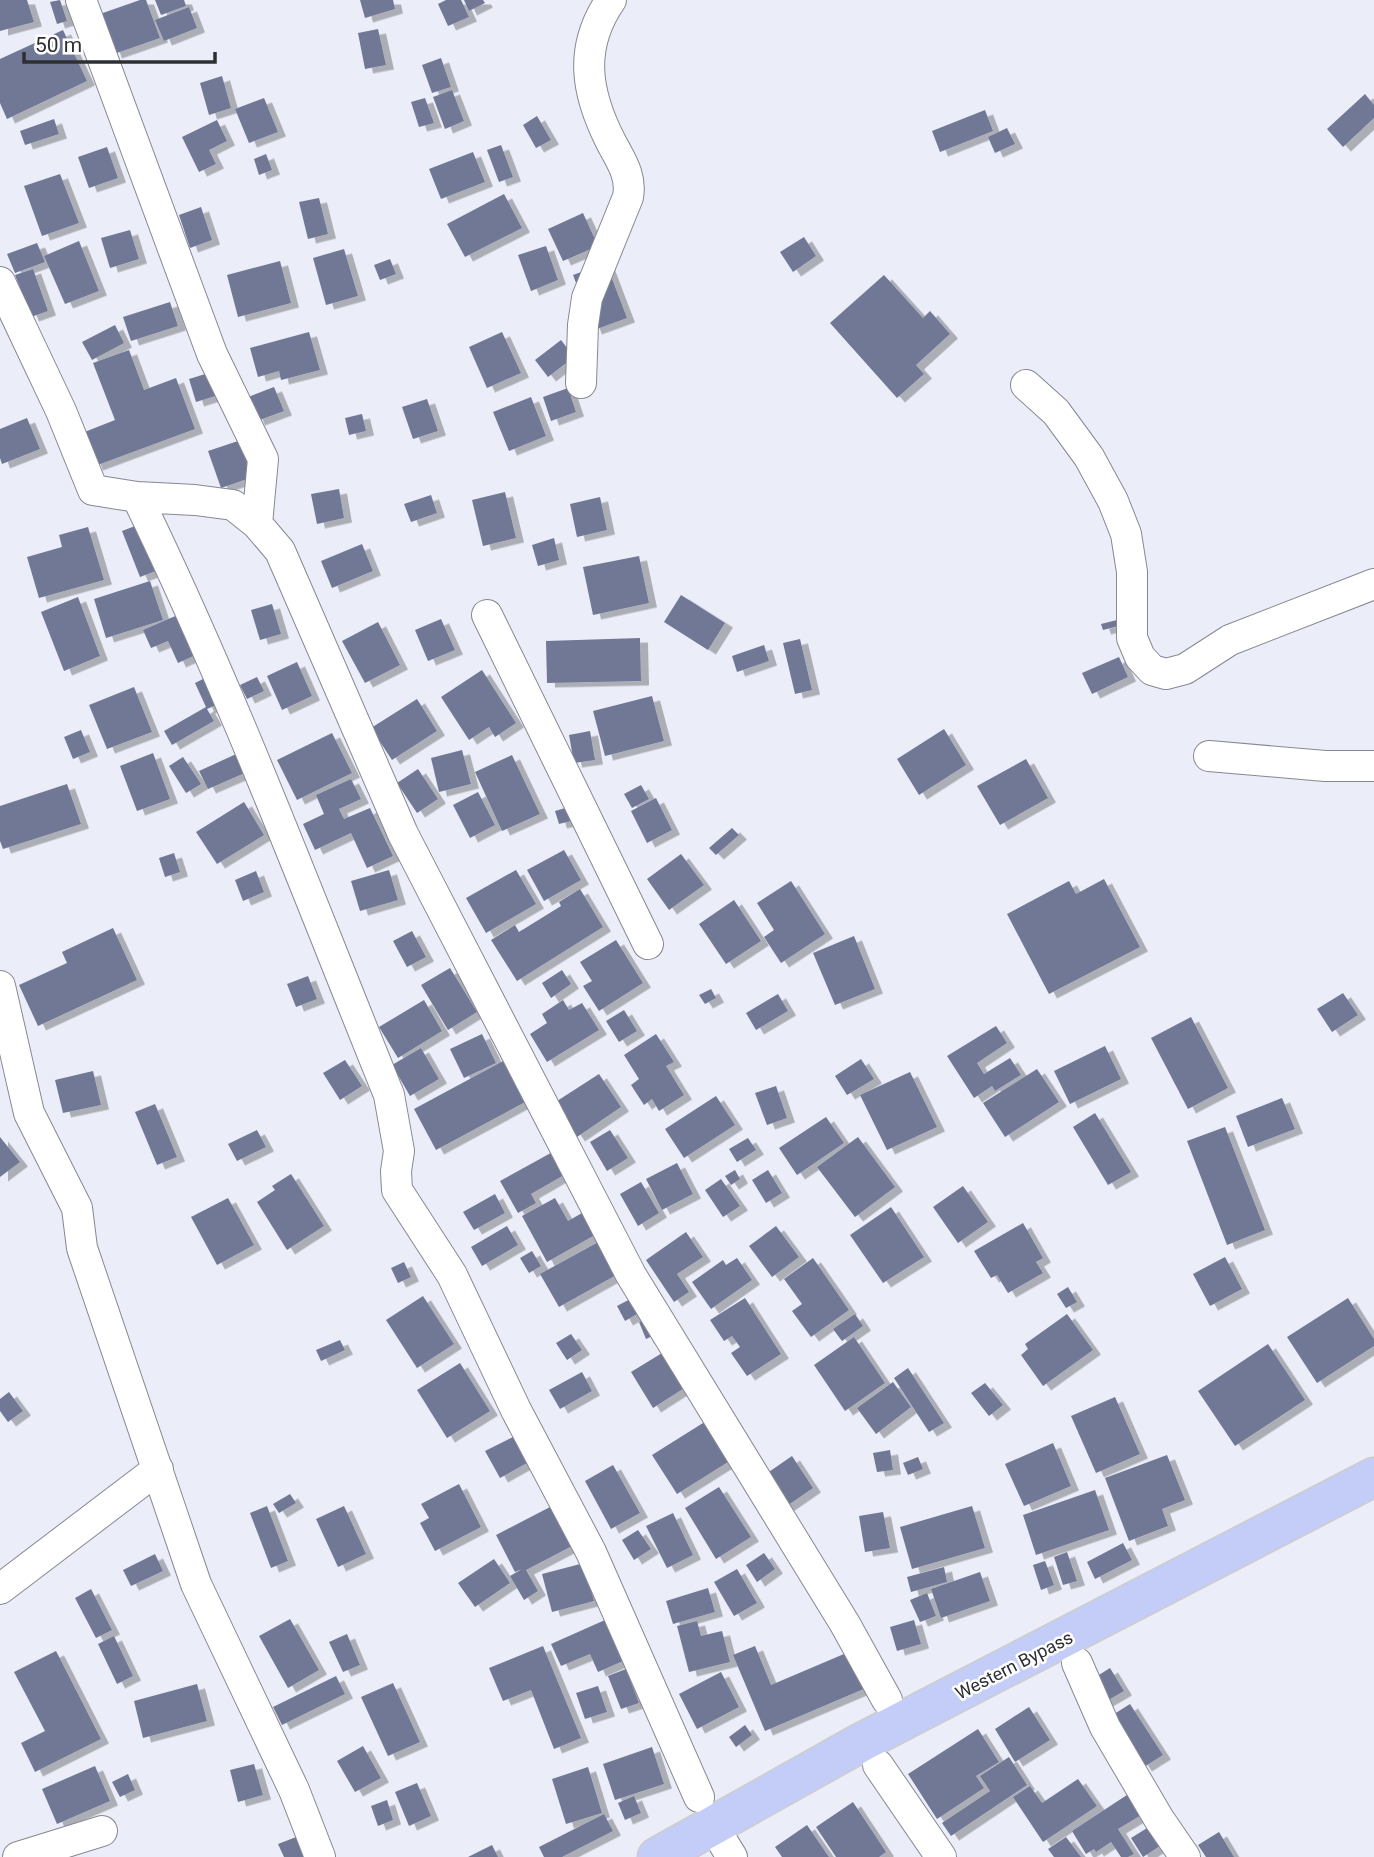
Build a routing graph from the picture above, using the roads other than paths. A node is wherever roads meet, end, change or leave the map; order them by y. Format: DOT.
graph roads {
  1 [pos="81,0"];
  2 [pos="611,0"];
  3 [pos="0,282"];
  4 [pos="581,383"];
  5 [pos="1026,385"];
  6 [pos="137,498"];
  7 [pos="257,524"];
  8 [pos="1374,584"];
  9 [pos="487,615"];
  10 [pos="1209,756"];
  11 [pos="1374,766"];
  12 [pos="648,944"];
  13 [pos="0,986"];
  14 [pos="158,1469"];
  15 [pos="1374,1477"];
  16 [pos="0,1589"];
  17 [pos="1077,1663"];
  18 [pos="887,1700"];
  19 [pos="878,1765"];
  20 [pos="699,1797"];
  21 [pos="102,1831"];
  22 [pos="18,1857"];
  23 [pos="320,1857"];
  24 [pos="657,1857"];
  25 [pos="941,1857"];
  26 [pos="1185,1857"];
  1 -- 7 [label="street"];
  2 -- 4 [label="street"];
  3 -- 6 [label="street"];
  5 -- 8 [label="street"];
  6 -- 7 [label="street"];
  6 -- 20 [label="street"];
  7 -- 18 [label="street"];
  9 -- 12 [label="street"];
  10 -- 11 [label="street"];
  13 -- 14 [label="street"];
  14 -- 16 [label="street"];
  14 -- 23 [label="street"];
  15 -- 24 [label="main road, Western Bypass"];
  17 -- 26 [label="street"];
  19 -- 25 [label="street"];
  21 -- 22 [label="street"];
}
